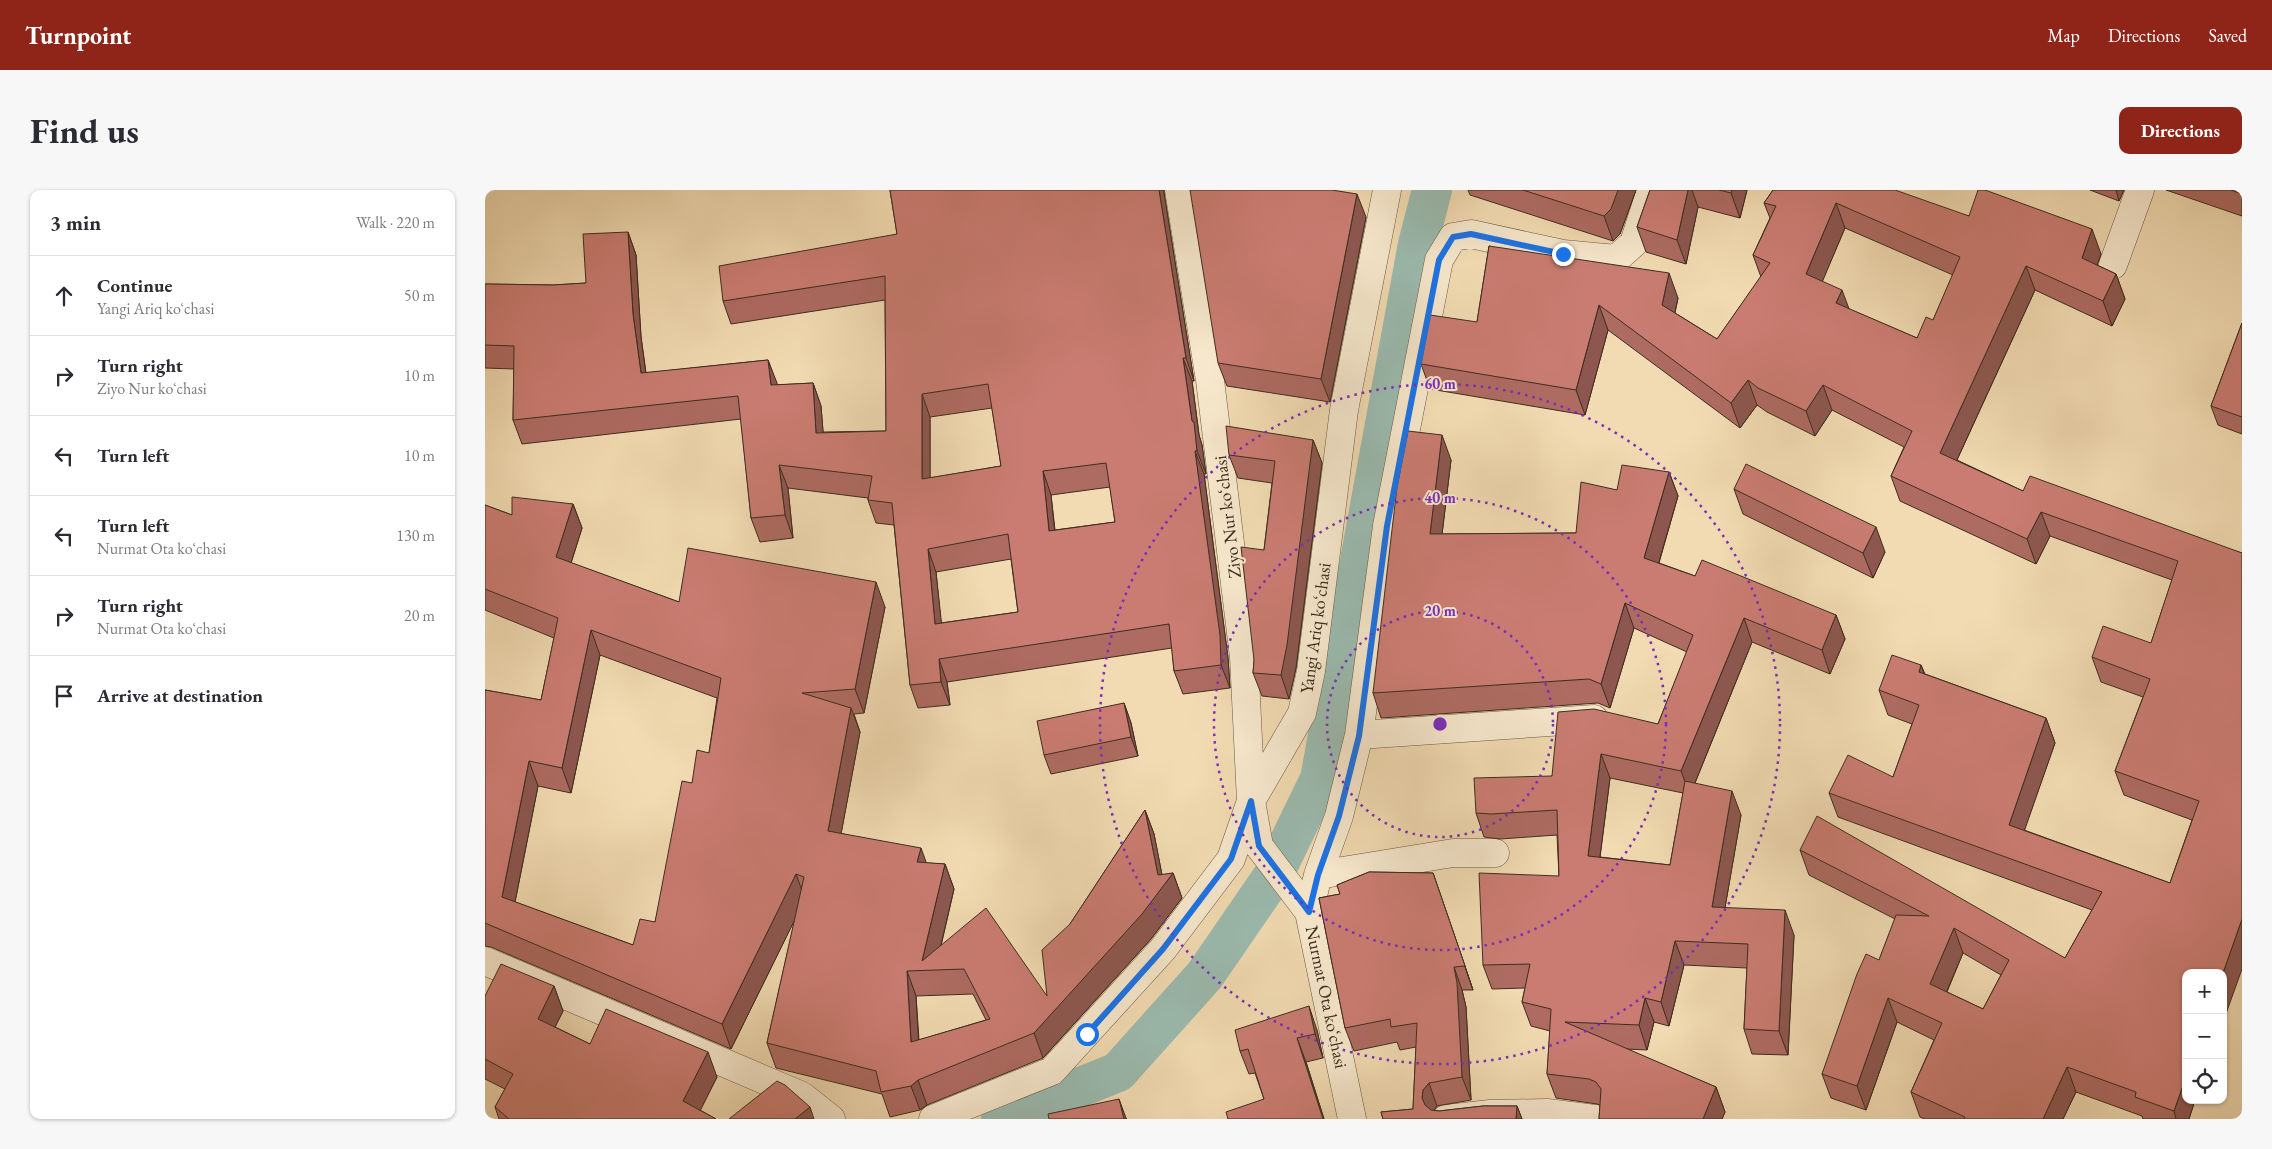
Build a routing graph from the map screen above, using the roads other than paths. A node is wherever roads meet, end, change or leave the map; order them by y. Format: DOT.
graph roads {
  1 [pos="1179,190"];
  2 [pos="1387,190"];
  3 [pos="1651,190"];
  4 [pos="2140,190"];
  5 [pos="2113,265"];
  6 [pos="1599,719"];
  7 [pos="1359,736"];
  8 [pos="1251,801"];
  9 [pos="1495,853"];
  10 [pos="1318,875"];
  11 [pos="1309,912"];
  12 [pos="485,961"];
  13 [pos="831,1119"];
  14 [pos="933,1119"];
  15 [pos="1352,1119"];
  16 [pos="1446,1119"];
  17 [pos="1595,1119"];
  1 -- 8 [label="street, Ziyo Nur koʻchasi"];
  2 -- 8 [label="street, Yangi Ariq koʻchasi"];
  3 -- 7 [label="street, Nurmat Ota koʻchasi"];
  4 -- 5 [label="street"];
  6 -- 7 [label="street"];
  7 -- 10 [label="street, Nurmat Ota koʻchasi"];
  8 -- 11 [label="street, Ziyo Nur koʻchasi"];
  8 -- 14 [label="street, Yangi Ariq koʻchasi"];
  9 -- 10 [label="street"];
  10 -- 11 [label="street, Nurmat Ota koʻchasi"];
  11 -- 15 [label="street, Nurmat Ota koʻchasi"];
  12 -- 13 [label="street"];
  16 -- 17 [label="street"];
}
